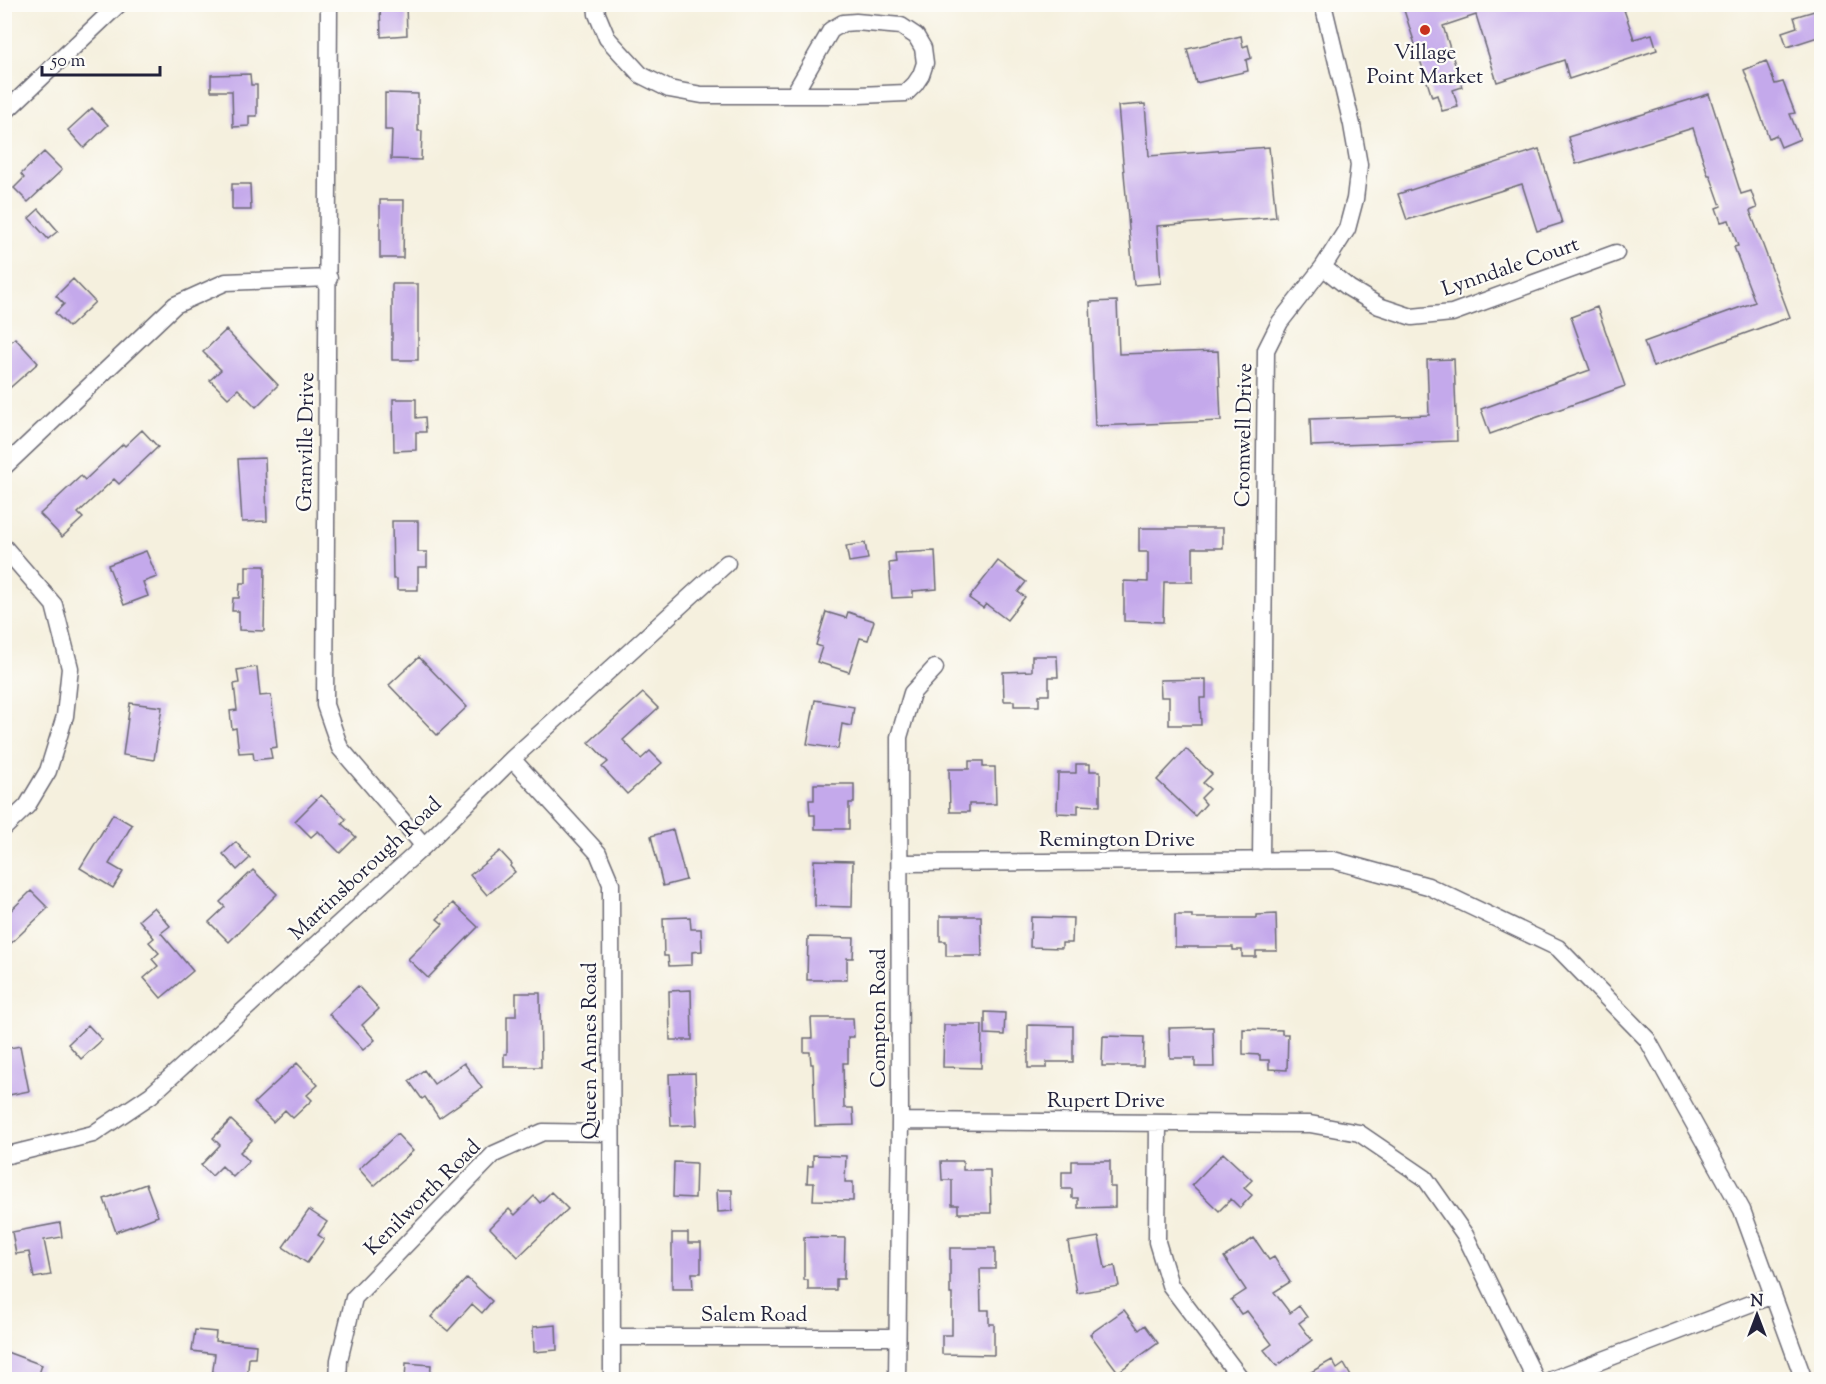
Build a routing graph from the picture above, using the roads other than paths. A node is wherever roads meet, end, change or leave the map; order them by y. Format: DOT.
graph roads {
  1 [pos="119,4"];
  2 [pos="329,4"];
  3 [pos="596,4"];
  4 [pos="1323,4"];
  5 [pos="794,94"];
  6 [pos="4,113"];
  7 [pos="1616,253"];
  8 [pos="1323,267"];
  9 [pos="329,278"];
  10 [pos="4,467"];
  11 [pos="4,548"];
  12 [pos="727,563"];
  13 [pos="935,668"];
  14 [pos="512,759"];
  15 [pos="4,828"];
  16 [pos="424,846"];
  17 [pos="1262,861"];
  18 [pos="900,863"];
  19 [pos="900,1121"];
  20 [pos="1158,1123"];
  21 [pos="611,1133"];
  22 [pos="4,1156"];
  23 [pos="1773,1295"];
  24 [pos="612,1337"];
  25 [pos="897,1337"];
  26 [pos="338,1380"];
  27 [pos="612,1380"];
  28 [pos="897,1380"];
  29 [pos="1242,1380"];
  30 [pos="1536,1380"];
  31 [pos="1551,1380"];
  32 [pos="1804,1380"];
  1 -- 6 [label="street"];
  2 -- 9 [label="street, Granville Drive"];
  3 -- 5 [label="street"];
  4 -- 8 [label="street, Cromwell Drive"];
  5 -- 5 [label="street"];
  7 -- 8 [label="street, Lynndale Court"];
  8 -- 17 [label="street, Cromwell Drive"];
  9 -- 10 [label="street"];
  9 -- 16 [label="street, Granville Drive"];
  11 -- 15 [label="street"];
  12 -- 14 [label="street, Martinsborough Road"];
  13 -- 18 [label="street, Compton Road"];
  14 -- 16 [label="street, Martinsborough Road"];
  14 -- 21 [label="street, Queen Annes Road"];
  16 -- 22 [label="street, Martinsborough Road"];
  17 -- 18 [label="street, Remington Drive"];
  17 -- 23 [label="street, Remington Drive"];
  18 -- 19 [label="street, Compton Road"];
  19 -- 20 [label="street, Rupert Drive"];
  19 -- 25 [label="street, Compton Road"];
  20 -- 29 [label="street"];
  20 -- 30 [label="street, Rupert Drive"];
  21 -- 24 [label="street, Queen Annes Road"];
  21 -- 26 [label="street, Kenilworth Road"];
  23 -- 31 [label="street"];
  23 -- 32 [label="street, Remington Drive"];
  24 -- 25 [label="street, Salem Road"];
  24 -- 27 [label="street, Queen Annes Road"];
  25 -- 28 [label="street, Compton Road"];
}
